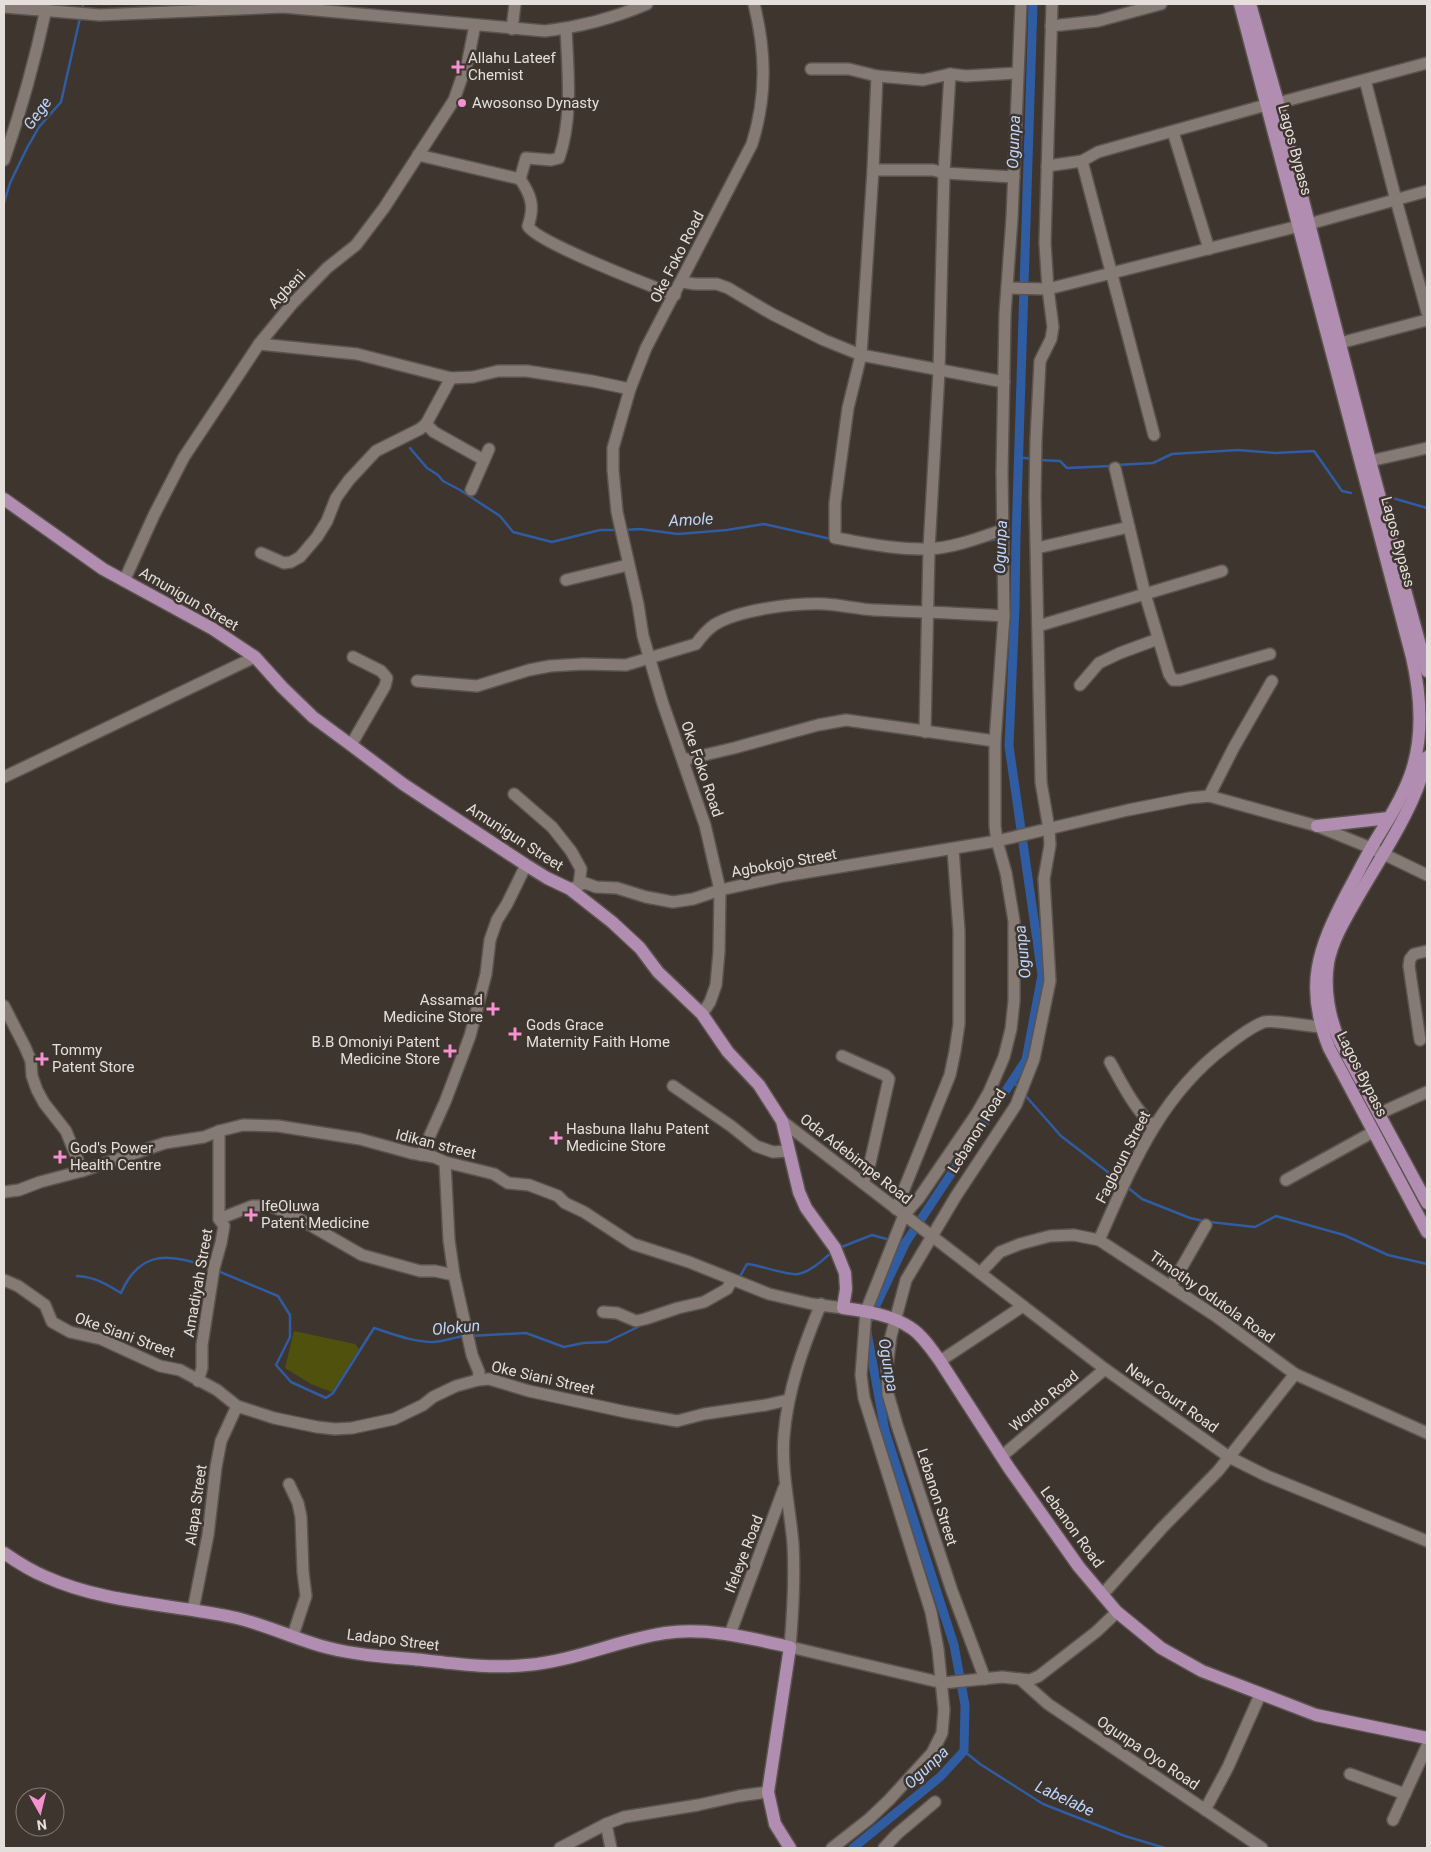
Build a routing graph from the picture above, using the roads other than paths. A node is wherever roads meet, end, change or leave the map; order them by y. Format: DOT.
graph roads {
  1 [pos="516,4"];
  2 [pos="647,4"];
  3 [pos="754,4"];
  4 [pos="1021,4"];
  5 [pos="1052,4"];
  6 [pos="1161,4"];
  7 [pos="1240,4"];
  8 [pos="1250,4"];
  9 [pos="31,6"];
  10 [pos="4,7"];
  11 [pos="46,9"];
  12 [pos="475,25"];
  13 [pos="1051,26"];
  14 [pos="512,29"];
  15 [pos="566,29"];
  16 [pos="1427,63"];
  17 [pos="812,69"];
  18 [pos="1018,73"];
  19 [pos="950,74"];
  20 [pos="878,76"];
  21 [pos="1365,80"];
  22 [pos="1272,104"];
  23 [pos="1173,132"];
  24 [pos="418,155"];
  25 [pos="4,160"];
  26 [pos="1082,161"];
  27 [pos="1047,166"];
  28 [pos="873,170"];
  29 [pos="944,173"];
  30 [pos="1014,177"];
  31 [pos="520,179"];
  32 [pos="1427,191"];
  33 [pos="1396,200"];
  34 [pos="1304,225"];
  35 [pos="1209,250"];
  36 [pos="1113,274"];
  37 [pos="682,282"];
  38 [pos="1010,288"];
  39 [pos="1046,289"];
  40 [pos="674,295"];
  41 [pos="1427,312"];
  42 [pos="1427,320"];
  43 [pos="1340,343"];
  44 [pos="259,344"];
  45 [pos="861,355"];
  46 [pos="939,371"];
  47 [pos="451,378"];
  48 [pos="1004,382"];
  49 [pos="630,389"];
  50 [pos="426,424"];
  51 [pos="1154,436"];
  52 [pos="489,448"];
  53 [pos="1427,448"];
  54 [pos="484,460"];
  55 [pos="1370,461"];
  56 [pos="1114,468"];
  57 [pos="471,490"];
  58 [pos="4,499"];
  59 [pos="1129,528"];
  60 [pos="1002,530"];
  61 [pos="1036,548"];
  62 [pos="929,549"];
  63 [pos="261,553"];
  64 [pos="628,565"];
  65 [pos="1222,571"];
  66 [pos="566,580"];
  67 [pos="124,581"];
  68 [pos="1145,594"];
  69 [pos="929,611"];
  70 [pos="1004,616"];
  71 [pos="1038,626"];
  72 [pos="1158,640"];
  73 [pos="1270,654"];
  74 [pos="255,657"];
  75 [pos="352,657"];
  76 [pos="649,660"];
  77 [pos="1423,665"];
  78 [pos="417,681"];
  79 [pos="1272,681"];
  80 [pos="1080,685"];
  81 [pos="925,732"];
  82 [pos="995,741"];
  83 [pos="351,745"];
  84 [pos="1427,757"];
  85 [pos="683,760"];
  86 [pos="4,777"];
  87 [pos="514,794"];
  88 [pos="1209,796"];
  89 [pos="1389,818"];
  90 [pos="1316,826"];
  91 [pos="1047,830"];
  92 [pos="1001,840"];
  93 [pos="953,849"];
  94 [pos="1377,851"];
  95 [pos="526,865"];
  96 [pos="1427,876"];
  97 [pos="574,887"];
  98 [pos="720,890"];
  99 [pos="1427,951"];
  100 [pos="4,1006"];
  101 [pos="702,1014"];
  102 [pos="1327,1027"];
  103 [pos="1420,1040"];
  104 [pos="842,1056"];
  105 [pos="1110,1062"];
  106 [pos="673,1086"];
  107 [pos="1427,1092"];
  108 [pos="1378,1114"];
  109 [pos="782,1121"];
  110 [pos="1153,1126"];
  111 [pos="219,1131"];
  112 [pos="1373,1132"];
  113 [pos="789,1151"];
  114 [pos="421,1155"];
  115 [pos="445,1162"];
  116 [pos="82,1171"];
  117 [pos="1286,1180"];
  118 [pos="863,1183"];
  119 [pos="4,1192"];
  120 [pos="1427,1204"];
  121 [pos="904,1215"];
  122 [pos="219,1219"];
  123 [pos="1206,1225"];
  124 [pos="1427,1232"];
  125 [pos="929,1235"];
  126 [pos="1099,1240"];
  127 [pos="980,1273"];
  128 [pos="454,1275"];
  129 [pos="4,1280"];
  130 [pos="735,1281"];
  131 [pos="1171,1286"];
  132 [pos="821,1304"];
  133 [pos="1023,1306"];
  134 [pos="843,1308"];
  135 [pos="866,1311"];
  136 [pos="602,1312"];
  137 [pos="892,1319"];
  138 [pos="940,1361"];
  139 [pos="1105,1369"];
  140 [pos="1295,1374"];
  141 [pos="478,1380"];
  142 [pos="198,1381"];
  143 [pos="788,1400"];
  144 [pos="237,1406"];
  145 [pos="1427,1432"];
  146 [pos="1002,1456"];
  147 [pos="1229,1457"];
  148 [pos="289,1484"];
  149 [pos="786,1484"];
  150 [pos="1427,1541"];
  151 [pos="4,1553"];
  152 [pos="1102,1594"];
  153 [pos="193,1610"];
  154 [pos="1117,1612"];
  155 [pos="730,1634"];
  156 [pos="293,1635"];
  157 [pos="790,1647"];
  158 [pos="982,1679"];
  159 [pos="1020,1680"];
  160 [pos="946,1683"];
  161 [pos="1260,1695"];
  162 [pos="1427,1738"];
  163 [pos="1427,1746"];
  164 [pos="1350,1774"];
  165 [pos="768,1792"];
  166 [pos="1405,1794"];
  167 [pos="935,1802"];
  168 [pos="1205,1810"];
  169 [pos="1392,1820"];
  170 [pos="606,1824"];
  171 [pos="560,1848"];
  172 [pos="611,1848"];
  173 [pos="790,1848"];
  174 [pos="832,1848"];
  175 [pos="884,1848"];
  176 [pos="1262,1848"];
  1 -- 14 [label="street"];
  2 -- 15 [label="street"];
  3 -- 37 [label="street, Oke Foko Road"];
  4 -- 18 [label="street"];
  5 -- 13 [label="street, Lebanon Road"];
  6 -- 13 [label="street"];
  7 -- 22 [label="main road, Lagos Bypass"];
  8 -- 22 [label="main road, Lagos Bypass"];
  9 -- 10 [label="street"];
  9 -- 11 [label="street"];
  11 -- 12 [label="street"];
  11 -- 25 [label="street"];
  12 -- 14 [label="street"];
  12 -- 24 [label="street, Agbeni"];
  13 -- 27 [label="street, Lebanon Road"];
  14 -- 15 [label="street"];
  15 -- 31 [label="street"];
  16 -- 21 [label="street"];
  17 -- 20 [label="street"];
  18 -- 19 [label="street"];
  18 -- 30 [label="street"];
  19 -- 20 [label="street"];
  19 -- 29 [label="street"];
  20 -- 28 [label="street"];
  21 -- 22 [label="street"];
  21 -- 33 [label="street"];
  22 -- 23 [label="street"];
  22 -- 34 [label="main road, Lagos Bypass"];
  23 -- 26 [label="street"];
  23 -- 35 [label="street"];
  24 -- 31 [label="street"];
  24 -- 44 [label="street, Agbeni"];
  26 -- 27 [label="street"];
  26 -- 36 [label="street"];
  27 -- 39 [label="street, Lebanon Road"];
  28 -- 29 [label="street"];
  28 -- 45 [label="street"];
  29 -- 30 [label="street"];
  29 -- 46 [label="street"];
  30 -- 38 [label="street"];
  31 -- 40 [label="street"];
  32 -- 33 [label="street"];
  33 -- 34 [label="street"];
  33 -- 41 [label="street"];
  34 -- 35 [label="street"];
  34 -- 43 [label="main road, Lagos Bypass"];
  34 -- 77 [label="main road, Lagos Bypass"];
  35 -- 36 [label="street"];
  36 -- 39 [label="street"];
  36 -- 51 [label="street"];
  37 -- 40 [label="street, Oke Foko Road"];
  37 -- 45 [label="street"];
  38 -- 39 [label="street"];
  38 -- 48 [label="street"];
  39 -- 61 [label="street, Lebanon Road"];
  40 -- 49 [label="street, Oke Foko Road"];
  42 -- 43 [label="street"];
  43 -- 55 [label="main road, Lagos Bypass"];
  44 -- 47 [label="street"];
  44 -- 67 [label="street, Agbeni"];
  45 -- 46 [label="street"];
  45 -- 62 [label="street"];
  46 -- 48 [label="street"];
  46 -- 62 [label="street"];
  47 -- 49 [label="street"];
  47 -- 50 [label="street"];
  48 -- 60 [label="street"];
  49 -- 64 [label="street, Oke Foko Road"];
  50 -- 54 [label="street"];
  50 -- 63 [label="street"];
  52 -- 54 [label="street"];
  53 -- 55 [label="street"];
  54 -- 57 [label="street"];
  55 -- 77 [label="main road, Lagos Bypass"];
  56 -- 59 [label="street"];
  58 -- 67 [label="main road, Amunigun Street"];
  59 -- 61 [label="street"];
  59 -- 68 [label="street"];
  60 -- 62 [label="street"];
  60 -- 70 [label="street"];
  61 -- 71 [label="street, Lebanon Road"];
  62 -- 69 [label="street"];
  64 -- 66 [label="street"];
  64 -- 76 [label="street, Oke Foko Road"];
  65 -- 68 [label="street"];
  67 -- 74 [label="main road, Amunigun Street"];
  68 -- 71 [label="street"];
  68 -- 72 [label="street"];
  69 -- 70 [label="street"];
  69 -- 76 [label="street"];
  69 -- 81 [label="street"];
  70 -- 82 [label="street"];
  71 -- 91 [label="street, Lebanon Road"];
  72 -- 73 [label="street"];
  72 -- 80 [label="street"];
  74 -- 83 [label="main road, Amunigun Street"];
  74 -- 86 [label="street"];
  75 -- 83 [label="street"];
  76 -- 78 [label="street"];
  76 -- 85 [label="street, Oke Foko Road"];
  77 -- 89 [label="main road, Lagos Bypass"];
  79 -- 88 [label="street"];
  81 -- 82 [label="street"];
  81 -- 85 [label="street"];
  82 -- 92 [label="street"];
  83 -- 95 [label="main road, Amunigun Street"];
  84 -- 94 [label="main road, Lagos Bypass"];
  85 -- 98 [label="street, Oke Foko Road"];
  87 -- 97 [label="street"];
  88 -- 90 [label="street"];
  88 -- 91 [label="street, Agbokojo Street"];
  89 -- 90 [label="main road"];
  89 -- 94 [label="main road, Lagos Bypass"];
  90 -- 94 [label="street"];
  91 -- 92 [label="street, Agbokojo Street"];
  91 -- 125 [label="street, Lebanon Road"];
  92 -- 93 [label="street, Agbokojo Street"];
  92 -- 121 [label="street"];
  93 -- 98 [label="street, Agbokojo Street"];
  93 -- 121 [label="street"];
  94 -- 96 [label="street"];
  94 -- 102 [label="main road, Lagos Bypass"];
  95 -- 97 [label="main road, Amunigun Street"];
  95 -- 114 [label="street"];
  97 -- 98 [label="street, Agbokojo Street"];
  97 -- 101 [label="main road, Amunigun Street"];
  98 -- 101 [label="street, Oke Foko Road"];
  99 -- 103 [label="street"];
  100 -- 116 [label="street"];
  101 -- 109 [label="main road, Amunigun Street"];
  102 -- 108 [label="main road, Lagos Bypass"];
  102 -- 110 [label="street, Fagboun Street"];
  102 -- 112 [label="main road, Lagos Bypass"];
  104 -- 118 [label="street"];
  105 -- 110 [label="street"];
  106 -- 113 [label="street"];
  107 -- 108 [label="street"];
  108 -- 120 [label="main road, Lagos Bypass"];
  109 -- 113 [label="main road, Amunigun Street"];
  109 -- 118 [label="street, Oda Adebimpe Road"];
  110 -- 126 [label="street, Fagboun Street"];
  111 -- 114 [label="street, Idikan street"];
  111 -- 116 [label="street, Idikan street"];
  111 -- 122 [label="street, Amadiyah Street"];
  112 -- 117 [label="street"];
  112 -- 124 [label="main road, Lagos Bypass"];
  113 -- 134 [label="main road, Amunigun Street"];
  114 -- 115 [label="street, Idikan street"];
  115 -- 128 [label="street"];
  115 -- 130 [label="street, Idikan street"];
  116 -- 119 [label="street, Idikan street"];
  118 -- 121 [label="street, Oda Adebimpe Road"];
  121 -- 125 [label="street, Oda Adebimpe Road"];
  121 -- 135 [label="street"];
  122 -- 128 [label="street"];
  122 -- 142 [label="street, Amadiyah Street"];
  123 -- 131 [label="street"];
  125 -- 127 [label="street, New Court Road"];
  125 -- 137 [label="street, Lebanon Road"];
  126 -- 127 [label="street, Timothy Odutola Road"];
  126 -- 131 [label="street, Timothy Odutola Road"];
  127 -- 133 [label="street, New Court Road"];
  128 -- 141 [label="street"];
  129 -- 142 [label="street, Oke Siani Street"];
  130 -- 132 [label="street, Idikan street"];
  130 -- 136 [label="street"];
  131 -- 140 [label="street, Timothy Odutola Road"];
  132 -- 134 [label="street, Idikan street"];
  132 -- 143 [label="street"];
  133 -- 138 [label="street"];
  133 -- 139 [label="street, New Court Road"];
  134 -- 135 [label="main road"];
  135 -- 137 [label="main road, Lebanon Road"];
  135 -- 160 [label="street"];
  137 -- 138 [label="main road, Lebanon Road"];
  137 -- 158 [label="street, Lebanon Street"];
  138 -- 146 [label="main road, Lebanon Road"];
  139 -- 146 [label="street, Wondo Road"];
  139 -- 147 [label="street, New Court Road"];
  140 -- 145 [label="street, Timothy Odutola Road"];
  140 -- 147 [label="street"];
  141 -- 143 [label="street, Oke Siani Street"];
  141 -- 144 [label="street, Oke Siani Street"];
  142 -- 144 [label="street, Oke Siani Street"];
  143 -- 149 [label="street"];
  144 -- 153 [label="street, Alapa Street"];
  146 -- 152 [label="main road, Lebanon Road"];
  147 -- 150 [label="street, New Court Road"];
  147 -- 152 [label="street"];
  148 -- 156 [label="street"];
  149 -- 155 [label="street, Ifeleye Road"];
  149 -- 157 [label="street"];
  151 -- 153 [label="main road, Ladapo Street"];
  152 -- 154 [label="main road, Lebanon Road"];
  153 -- 156 [label="main road, Ladapo Street"];
  154 -- 159 [label="street"];
  154 -- 161 [label="main road, Lebanon Road"];
  155 -- 156 [label="main road, Ladapo Street"];
  155 -- 157 [label="main road, Ladapo Street"];
  157 -- 160 [label="street"];
  157 -- 165 [label="main road"];
  158 -- 159 [label="street"];
  158 -- 160 [label="street"];
  159 -- 168 [label="street, Ogunpa Oyo Road"];
  160 -- 174 [label="street"];
  161 -- 162 [label="main road, Lebanon Road"];
  161 -- 168 [label="street"];
  163 -- 166 [label="street"];
  164 -- 166 [label="street"];
  165 -- 170 [label="street"];
  165 -- 173 [label="main road"];
  166 -- 169 [label="street"];
  167 -- 175 [label="street"];
  168 -- 176 [label="street, Ogunpa Oyo Road"];
  170 -- 171 [label="street"];
  170 -- 172 [label="street"];
}
